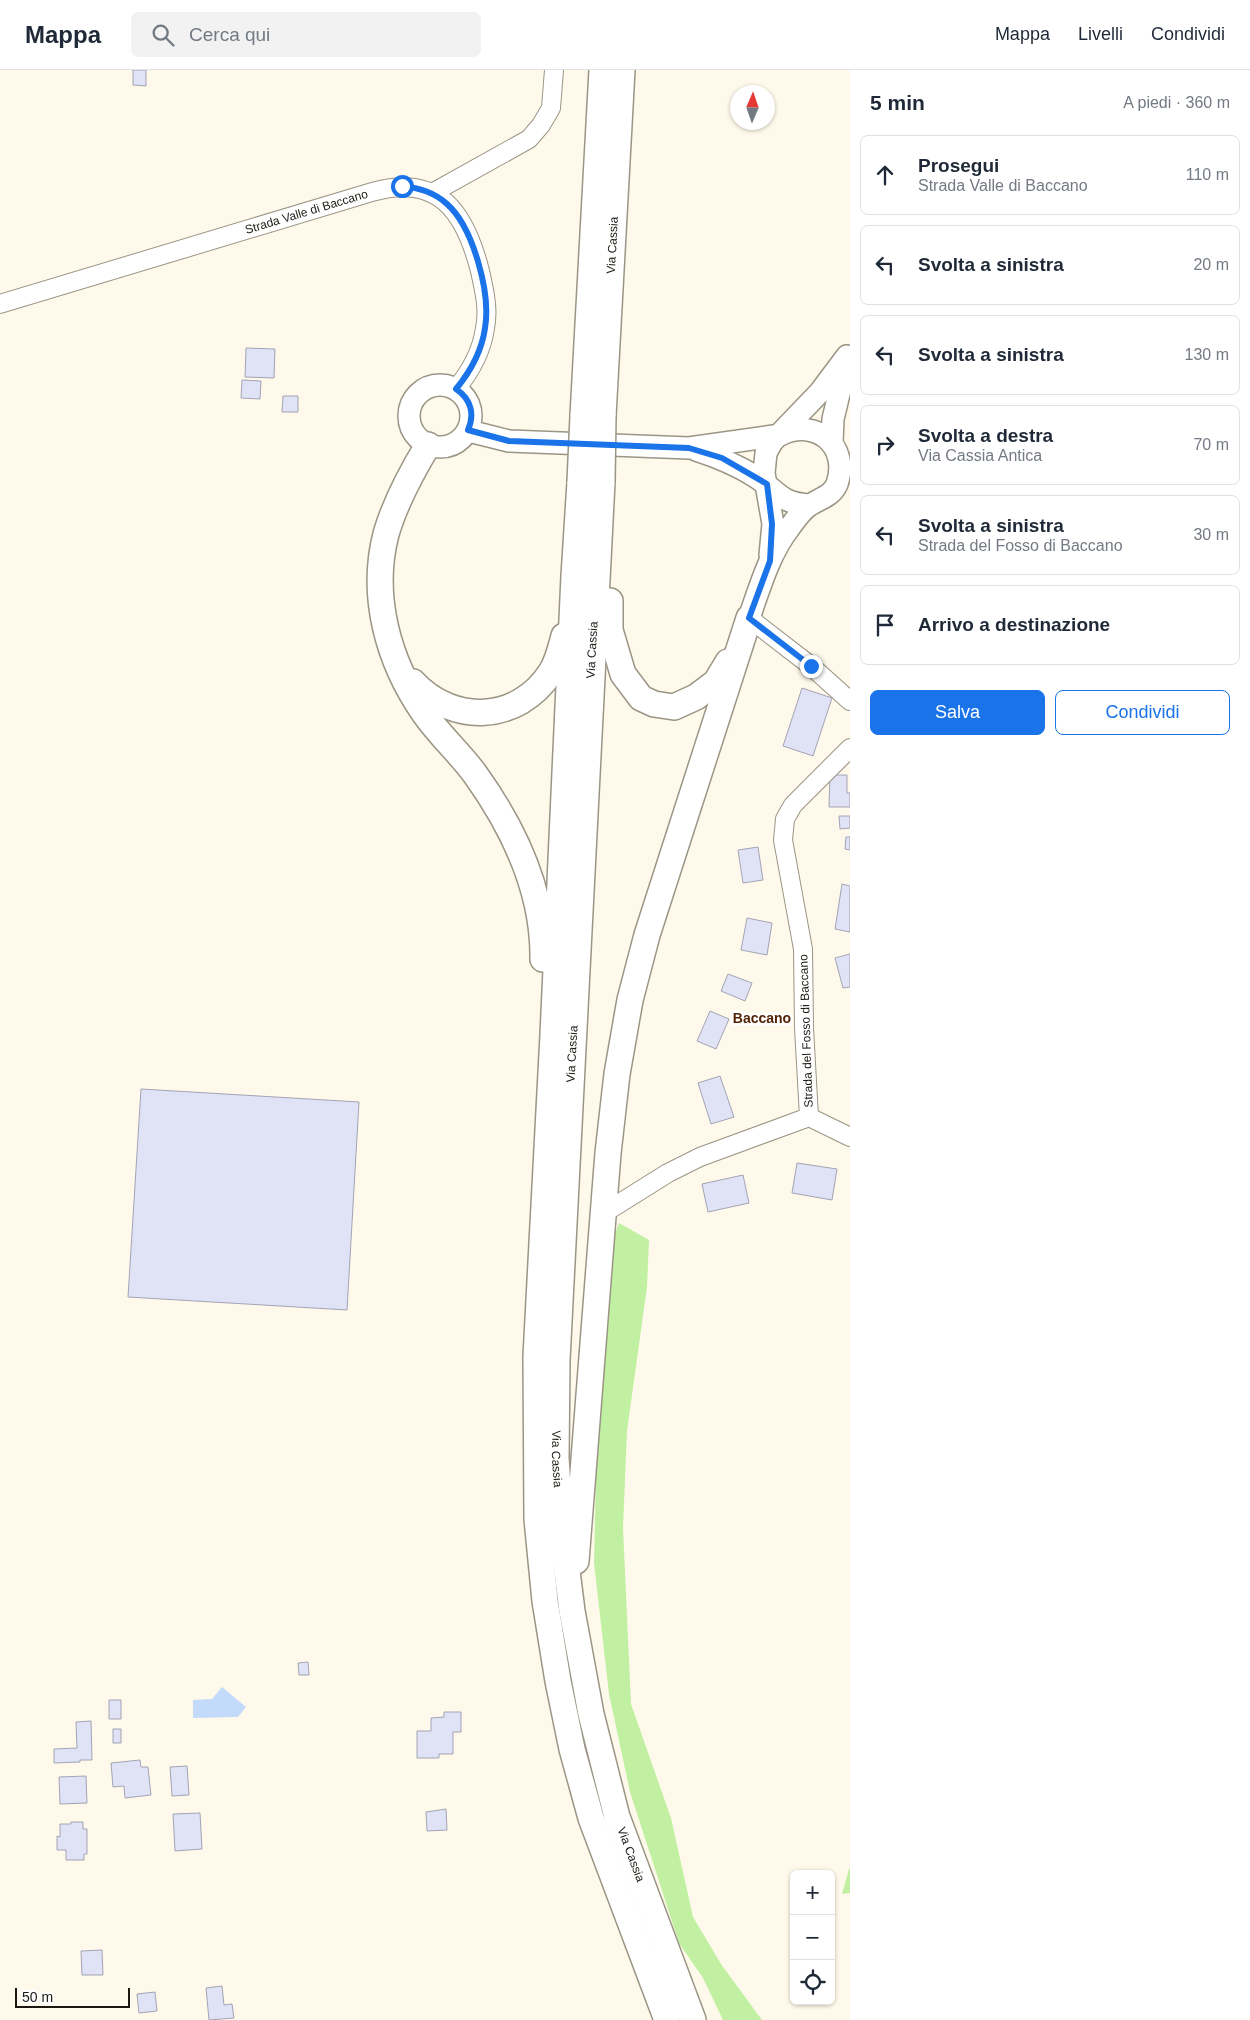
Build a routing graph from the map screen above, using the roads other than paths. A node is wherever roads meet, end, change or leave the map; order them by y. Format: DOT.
graph roads {
  1 [pos="554,70"];
  2 [pos="602,70"];
  3 [pos="622,70"];
  4 [pos="432,193"];
  5 [pos="0,304"];
  6 [pos="848,352"];
  7 [pos="456,389"];
  8 [pos="594,416"];
  9 [pos="468,430"];
  10 [pos="780,435"];
  11 [pos="832,443"];
  12 [pos="428,445"];
  13 [pos="689,448"];
  14 [pos="591,482"];
  15 [pos="767,484"];
  16 [pos="810,505"];
  17 [pos="770,561"];
  18 [pos="574,576"];
  19 [pos="749,618"];
  20 [pos="739,645"];
  21 [pos="398,666"];
  22 [pos="850,701"];
  23 [pos="850,748"];
  24 [pos="554,1035"];
  25 [pos="809,1117"];
  26 [pos="850,1137"];
  27 [pos="606,1178"];
  28 [pos="635,1195"];
  29 [pos="604,1214"];
  30 [pos="572,1610"];
  31 [pos="667,2020"];
  32 [pos="692,2020"];
  1 -- 4 [label="street"];
  2 -- 8 [label="highway, Via Cassia"];
  3 -- 8 [label="highway, Via Cassia"];
  4 -- 5 [label="street, Strada Valle di Baccano"];
  4 -- 7 [label="street, Strada Valle di Baccano"];
  6 -- 10 [label="main road"];
  6 -- 11 [label="main road"];
  7 -- 9 [label="main road"];
  7 -- 12 [label="main road"];
  8 -- 14 [label="highway, Via Cassia, bridge"];
  9 -- 12 [label="main road"];
  9 -- 13 [label="main road"];
  10 -- 11 [label="main road"];
  10 -- 13 [label="main road"];
  10 -- 15 [label="main road"];
  11 -- 16 [label="main road"];
  12 -- 21 [label="highway"];
  13 -- 15 [label="main road"];
  14 -- 18 [label="highway, Via Cassia"];
  14 -- 20 [label="highway"];
  14 -- 30 [label="highway, Via Cassia"];
  15 -- 16 [label="main road"];
  15 -- 17 [label="main road"];
  16 -- 17 [label="main road"];
  17 -- 19 [label="main road"];
  18 -- 21 [label="highway"];
  18 -- 24 [label="highway, Via Cassia"];
  19 -- 20 [label="highway"];
  19 -- 22 [label="street"];
  20 -- 27 [label="highway"];
  21 -- 24 [label="highway"];
  23 -- 25 [label="street, Strada del Fosso di Baccano"];
  24 -- 31 [label="highway, Via Cassia"];
  25 -- 26 [label="street"];
  25 -- 28 [label="street, Strada del Fosso di Baccano"];
  27 -- 28 [label="street"];
  27 -- 29 [label="highway"];
  28 -- 29 [label="street, Strada del Fosso di Baccano"];
  29 -- 30 [label="highway"];
  30 -- 32 [label="highway, Via Cassia"];
}
